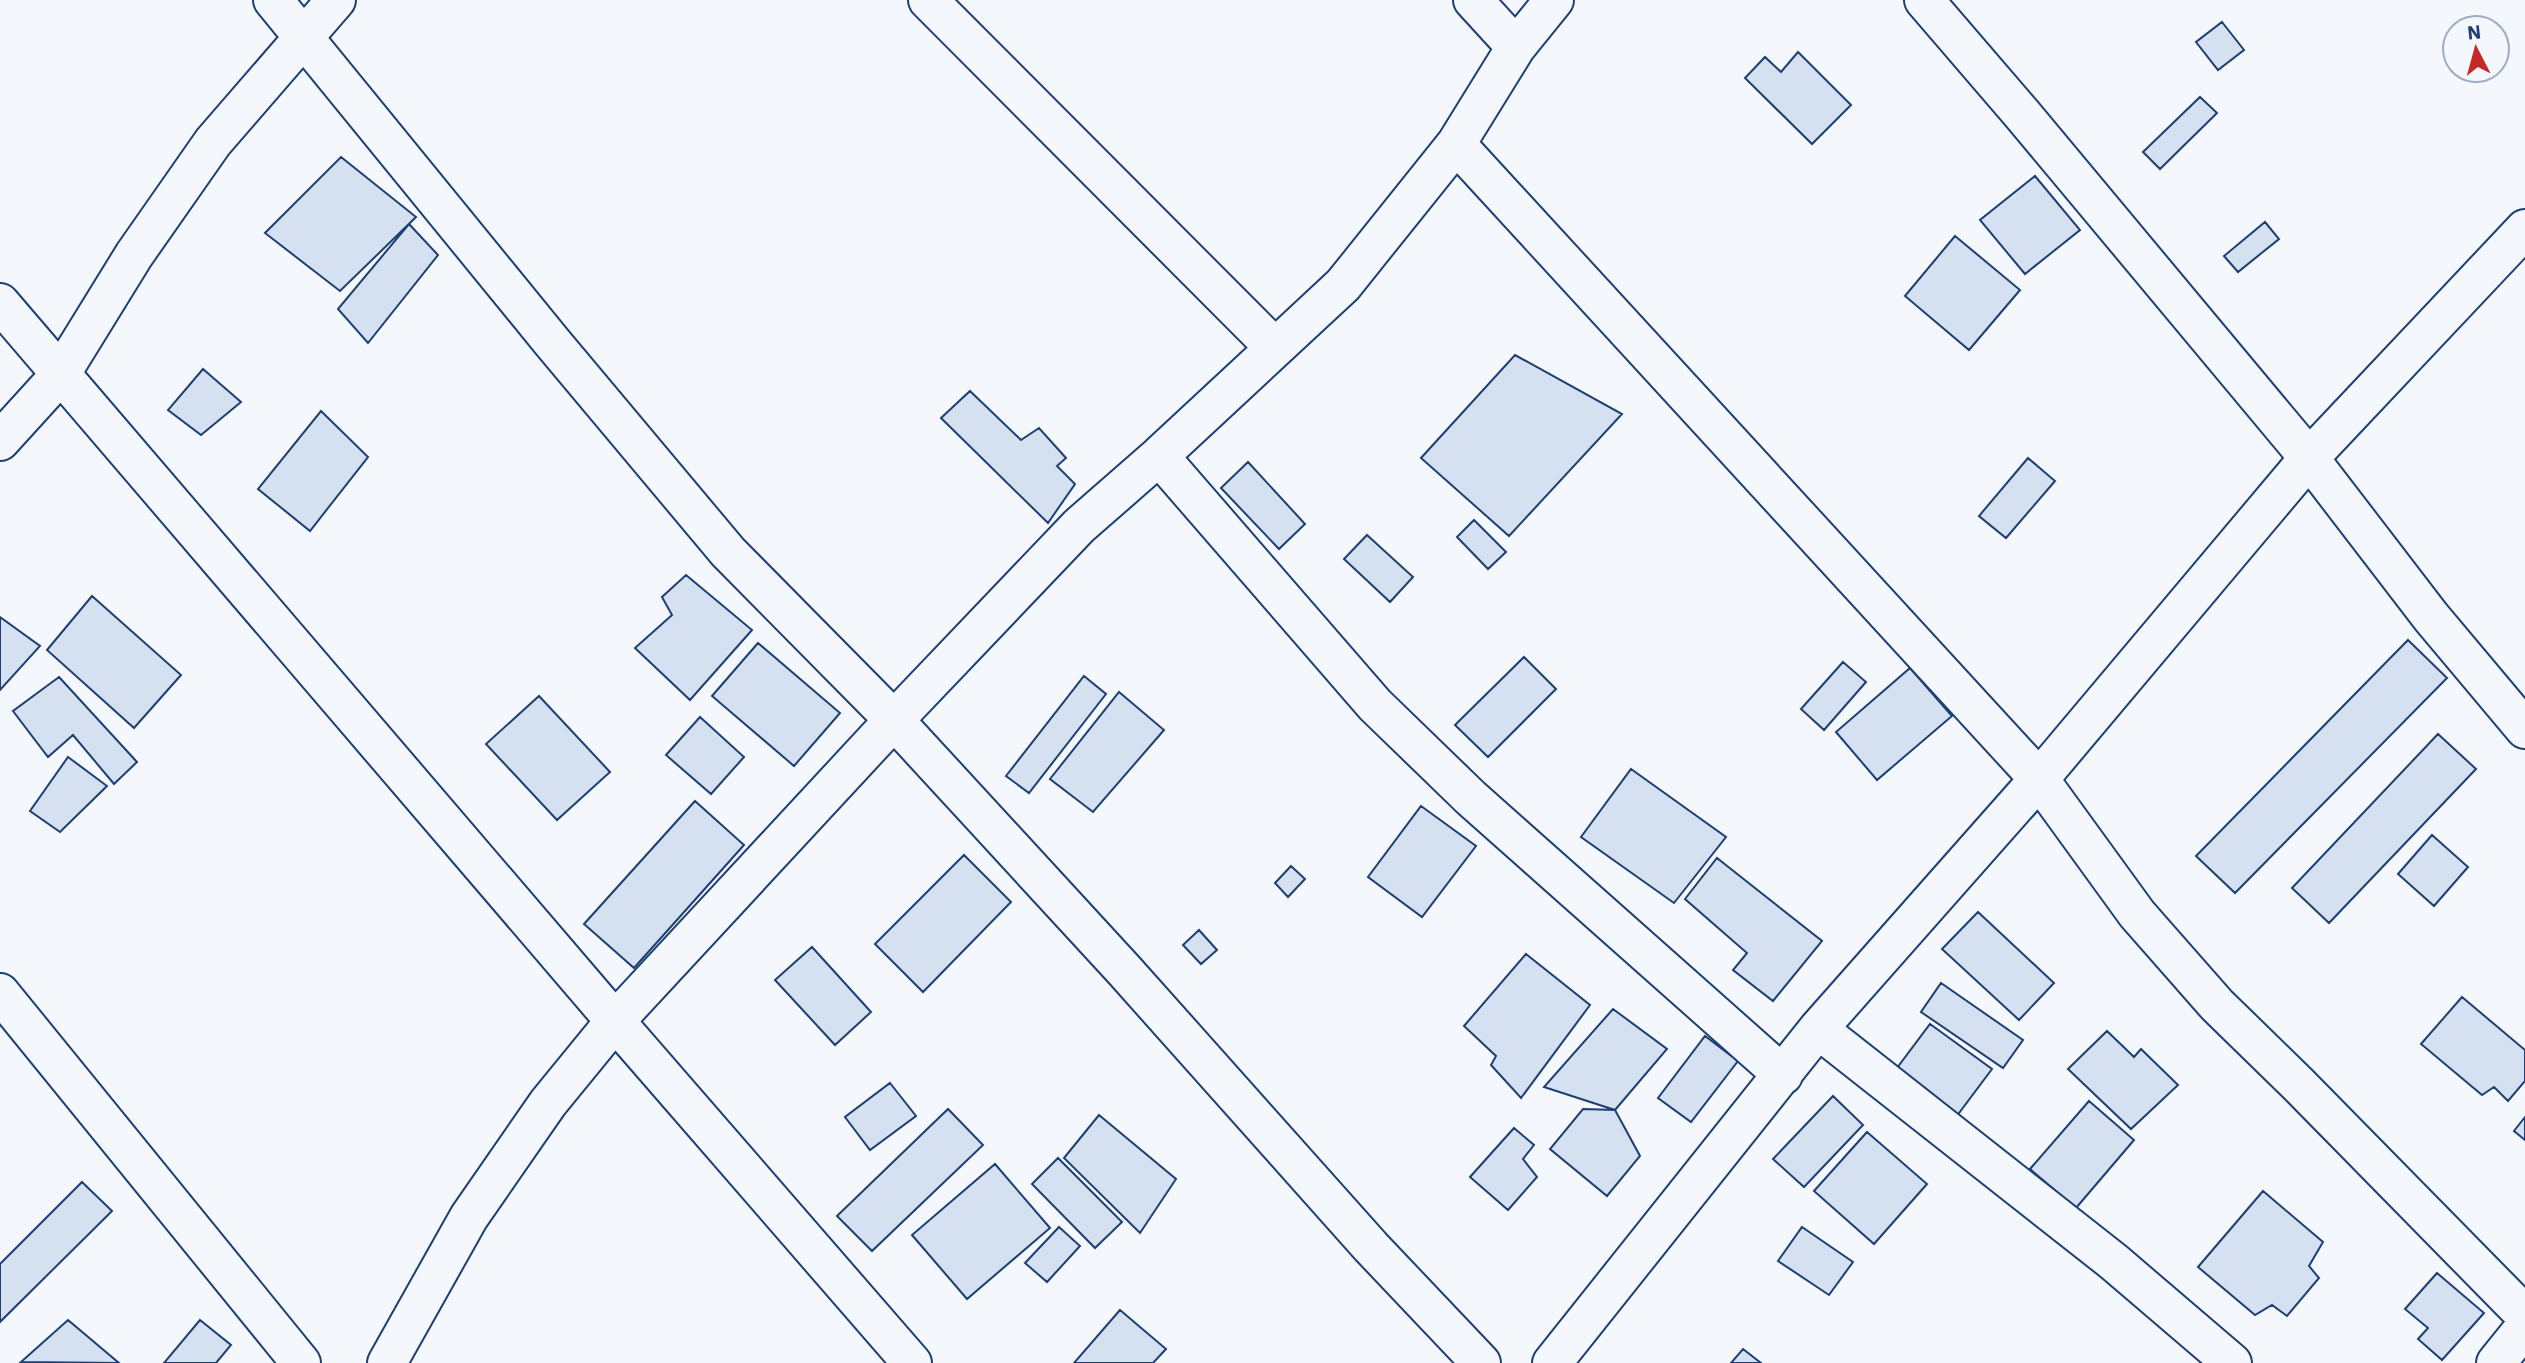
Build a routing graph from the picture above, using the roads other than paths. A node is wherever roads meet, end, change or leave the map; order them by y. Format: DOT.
graph roads {
  1 [pos="274,0"];
  2 [pos="336,0"];
  3 [pos="928,0"];
  4 [pos="1473,0"];
  5 [pos="1554,0"];
  6 [pos="1924,0"];
  7 [pos="303,38"];
  8 [pos="1516,47"];
  9 [pos="1456,144"];
  10 [pos="2525,229"];
  11 [pos="0,303"];
  12 [pos="1274,347"];
  13 [pos="60,375"];
  14 [pos="0,441"];
  15 [pos="1159,456"];
  16 [pos="2309,458"];
  17 [pos="894,720"];
  18 [pos="2525,729"];
  19 [pos="2039,779"];
  20 [pos="0,993"];
  21 [pos="615,1021"];
  22 [pos="1818,1029"];
  23 [pos="1783,1075"];
  24 [pos="2525,1315"];
  25 [pos="2525,1327"];
  26 [pos="301,1363"];
  27 [pos="387,1363"];
  28 [pos="912,1363"];
  29 [pos="1481,1363"];
  30 [pos="1552,1363"];
  31 [pos="2232,1363"];
  32 [pos="2496,1363"];
  1 -- 7 [label="street"];
  2 -- 7 [label="street"];
  3 -- 12 [label="street"];
  4 -- 8 [label="street"];
  5 -- 8 [label="street"];
  6 -- 16 [label="street"];
  7 -- 13 [label="street"];
  7 -- 17 [label="street"];
  8 -- 9 [label="street"];
  9 -- 12 [label="street"];
  9 -- 19 [label="street"];
  10 -- 16 [label="street"];
  11 -- 13 [label="street"];
  12 -- 15 [label="street"];
  13 -- 14 [label="street"];
  13 -- 21 [label="street"];
  15 -- 17 [label="street"];
  15 -- 23 [label="street"];
  16 -- 18 [label="street"];
  16 -- 19 [label="street"];
  17 -- 21 [label="street"];
  17 -- 29 [label="street"];
  19 -- 22 [label="street"];
  19 -- 24 [label="street"];
  20 -- 26 [label="street"];
  21 -- 27 [label="street"];
  21 -- 28 [label="street"];
  22 -- 23 [label="street"];
  22 -- 31 [label="street"];
  23 -- 30 [label="street"];
  25 -- 32 [label="street"];
}
